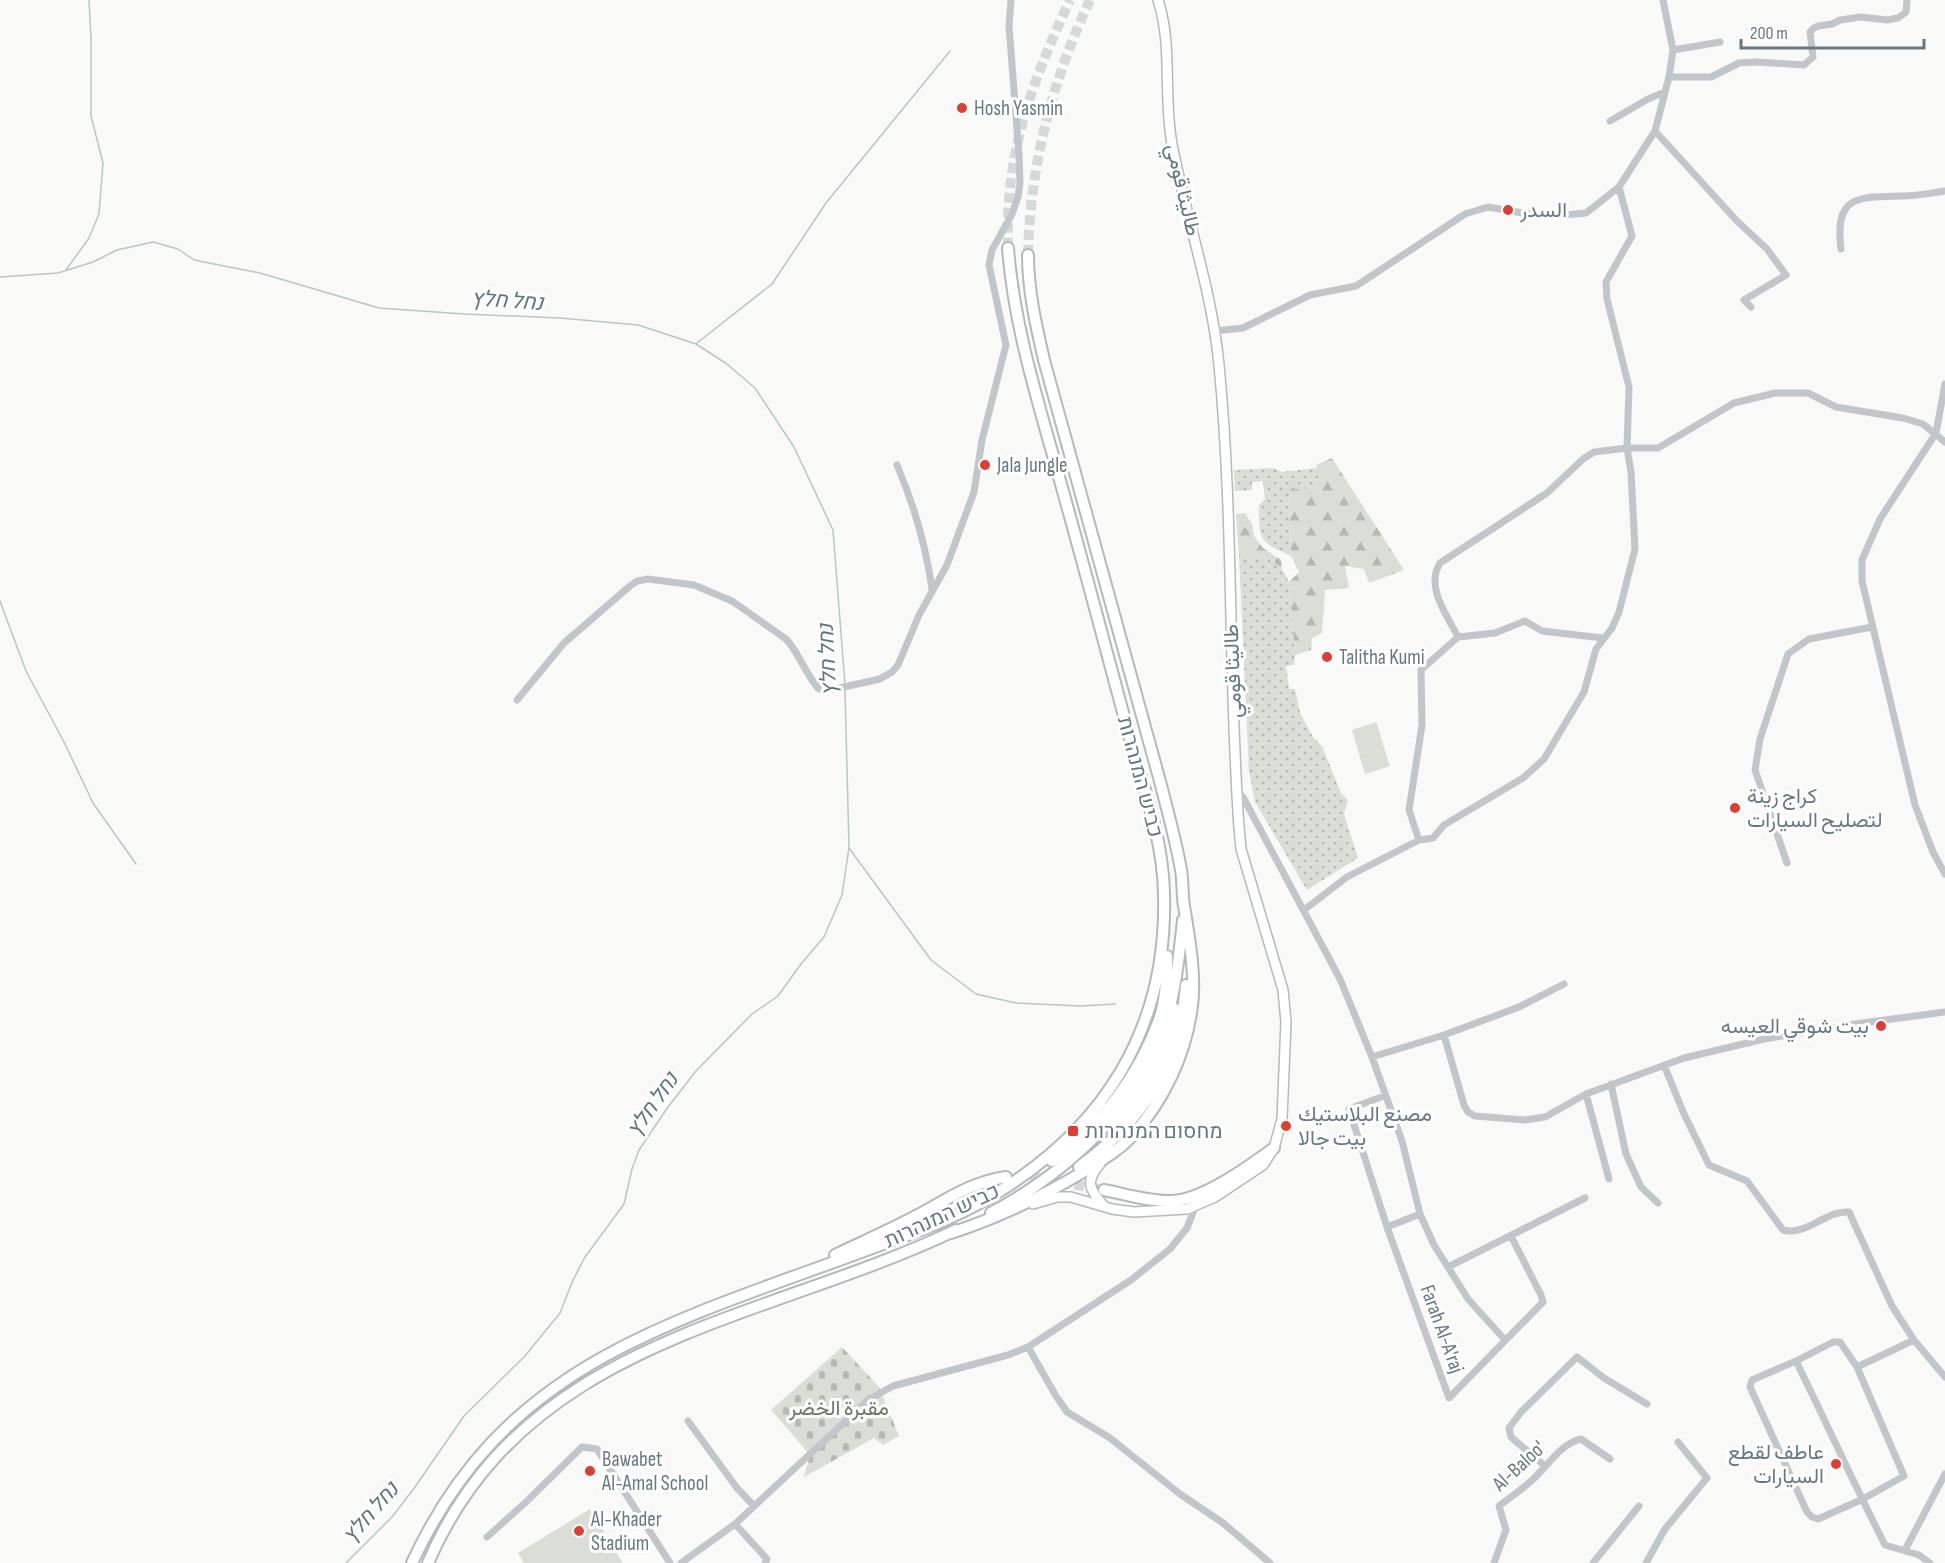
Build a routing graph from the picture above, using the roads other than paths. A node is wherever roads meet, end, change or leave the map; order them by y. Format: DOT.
graph roads {
  1 [pos="1011,0"];
  2 [pos="1158,0"];
  3 [pos="1663,0"];
  4 [pos="1907,0"];
  5 [pos="1720,42"];
  6 [pos="1673,50"];
  7 [pos="1669,77"];
  8 [pos="1665,92"];
  9 [pos="1610,121"];
  10 [pos="1655,131"];
  11 [pos="1619,187"];
  12 [pos="1945,191"];
  13 [pos="1008,248"];
  14 [pos="1841,249"];
  15 [pos="1028,255"];
  16 [pos="1751,308"];
  17 [pos="1215,331"];
  18 [pos="1945,384"];
  19 [pos="1936,433"];
  20 [pos="1945,442"];
  21 [pos="1627,448"];
  22 [pos="897,465"];
  23 [pos="932,589"];
  24 [pos="1872,627"];
  25 [pos="1458,637"];
  26 [pos="1603,638"];
  27 [pos="517,700"];
  28 [pos="1236,790"];
  29 [pos="1419,840"];
  30 [pos="1787,863"];
  31 [pos="1945,874"];
  32 [pos="1165,890"];
  33 [pos="1185,910"];
  34 [pos="1304,910"];
  35 [pos="1564,984"];
  36 [pos="1945,1012"];
  37 [pos="1444,1035"];
  38 [pos="1134,1048"];
  39 [pos="1163,1053"];
  40 [pos="1372,1057"];
  41 [pos="1664,1065"];
  42 [pos="1611,1084"];
  43 [pos="1586,1094"];
  44 [pos="1384,1096"];
  45 [pos="1274,1148"];
  46 [pos="1103,1159"];
  47 [pos="1006,1177"];
  48 [pos="1609,1179"];
  49 [pos="1104,1190"];
  50 [pos="1585,1198"];
  51 [pos="983,1202"];
  52 [pos="1658,1203"];
  53 [pos="1103,1205"];
  54 [pos="1195,1207"];
  55 [pos="1420,1214"];
  56 [pos="990,1220"];
  57 [pos="1387,1227"];
  58 [pos="951,1233"];
  59 [pos="1511,1236"];
  60 [pos="1448,1268"];
  61 [pos="768,1286"];
  62 [pos="1505,1340"];
  63 [pos="1914,1340"];
  64 [pos="1028,1347"];
  65 [pos="1796,1361"];
  66 [pos="1857,1367"];
  67 [pos="1945,1377"];
  68 [pos="1647,1404"];
  69 [pos="688,1421"];
  70 [pos="1678,1442"];
  71 [pos="1610,1460"];
  72 [pos="1545,1466"];
  73 [pos="1945,1474"];
  74 [pos="1863,1499"];
  75 [pos="754,1506"];
  76 [pos="1639,1506"];
  77 [pos="735,1524"];
  78 [pos="487,1538"];
  79 [pos="1905,1550"];
  80 [pos="411,1563"];
  81 [pos="428,1563"];
  82 [pos="670,1563"];
  83 [pos="681,1563"];
  84 [pos="765,1563"];
  85 [pos="1270,1563"];
  86 [pos="1494,1563"];
  87 [pos="1593,1563"];
  88 [pos="1646,1563"];
  89 [pos="1930,1563"];
  1 -- 23 [label="street"];
  2 -- 17 [label="main road, طاليثا قومي"];
  3 -- 6 [label="street"];
  4 -- 7 [label="street"];
  5 -- 6 [label="street"];
  6 -- 7 [label="street"];
  7 -- 8 [label="street"];
  8 -- 9 [label="street"];
  8 -- 10 [label="street"];
  10 -- 11 [label="street"];
  10 -- 16 [label="street"];
  11 -- 17 [label="street"];
  11 -- 21 [label="street"];
  12 -- 14 [label="street"];
  13 -- 32 [label="highway, כביש המנהרות"];
  15 -- 33 [label="highway, כביש המנהרות"];
  17 -- 28 [label="main road, طاليثا قومي"];
  18 -- 19 [label="street"];
  19 -- 20 [label="street"];
  19 -- 21 [label="street"];
  19 -- 24 [label="street"];
  21 -- 25 [label="street"];
  21 -- 26 [label="street"];
  22 -- 23 [label="street"];
  23 -- 27 [label="street"];
  24 -- 30 [label="street"];
  24 -- 31 [label="street"];
  25 -- 26 [label="street"];
  25 -- 29 [label="street"];
  26 -- 29 [label="street"];
  28 -- 34 [label="street"];
  28 -- 45 [label="main road, طاليثا قومي"];
  29 -- 34 [label="street"];
  32 -- 38 [label="highway, כביש המנהרות"];
  32 -- 39 [label="highway"];
  33 -- 39 [label="highway"];
  33 -- 39 [label="highway"];
  34 -- 40 [label="street"];
  35 -- 37 [label="street"];
  36 -- 41 [label="street"];
  37 -- 40 [label="street"];
  37 -- 43 [label="street"];
  38 -- 39 [label="highway"];
  38 -- 51 [label="highway, כביש המנהרות"];
  39 -- 46 [label="highway"];
  39 -- 51 [label="highway"];
  39 -- 56 [label="highway"];
  39 -- 58 [label="highway"];
  40 -- 44 [label="street"];
  41 -- 42 [label="street"];
  41 -- 63 [label="street"];
  42 -- 43 [label="street"];
  42 -- 52 [label="street"];
  43 -- 48 [label="street"];
  44 -- 55 [label="street"];
  44 -- 57 [label="street, Farah Al-A'raj"];
  45 -- 49 [label="highway"];
  45 -- 54 [label="main road, طاليثا قومي"];
  46 -- 53 [label="main road"];
  46 -- 56 [label="highway"];
  47 -- 61 [label="highway"];
  50 -- 59 [label="street"];
  51 -- 61 [label="highway, כביש המנהרות"];
  53 -- 54 [label="main road, طاليثا قومي"];
  53 -- 56 [label="main road, طاليثا قومي"];
  54 -- 64 [label="street"];
  55 -- 57 [label="street"];
  55 -- 60 [label="street"];
  56 -- 58 [label="highway"];
  57 -- 62 [label="street, Farah Al-A'raj"];
  58 -- 81 [label="highway, כביש המנהרות"];
  59 -- 60 [label="street"];
  59 -- 62 [label="street, Farah Al-A'raj"];
  60 -- 62 [label="street"];
  61 -- 80 [label="highway, כביש המנהרות"];
  63 -- 66 [label="street"];
  63 -- 67 [label="street"];
  64 -- 75 [label="street"];
  64 -- 85 [label="street"];
  65 -- 66 [label="street"];
  65 -- 74 [label="street"];
  65 -- 74 [label="street"];
  66 -- 74 [label="street"];
  68 -- 72 [label="street"];
  69 -- 75 [label="street"];
  70 -- 88 [label="street"];
  71 -- 72 [label="street, Al-Baloo'"];
  72 -- 86 [label="street, Al-Baloo'"];
  73 -- 79 [label="street"];
  74 -- 79 [label="street"];
  75 -- 77 [label="street"];
  76 -- 87 [label="street"];
  77 -- 83 [label="street"];
  77 -- 84 [label="street"];
  78 -- 82 [label="street"];
  79 -- 89 [label="street"];
}
